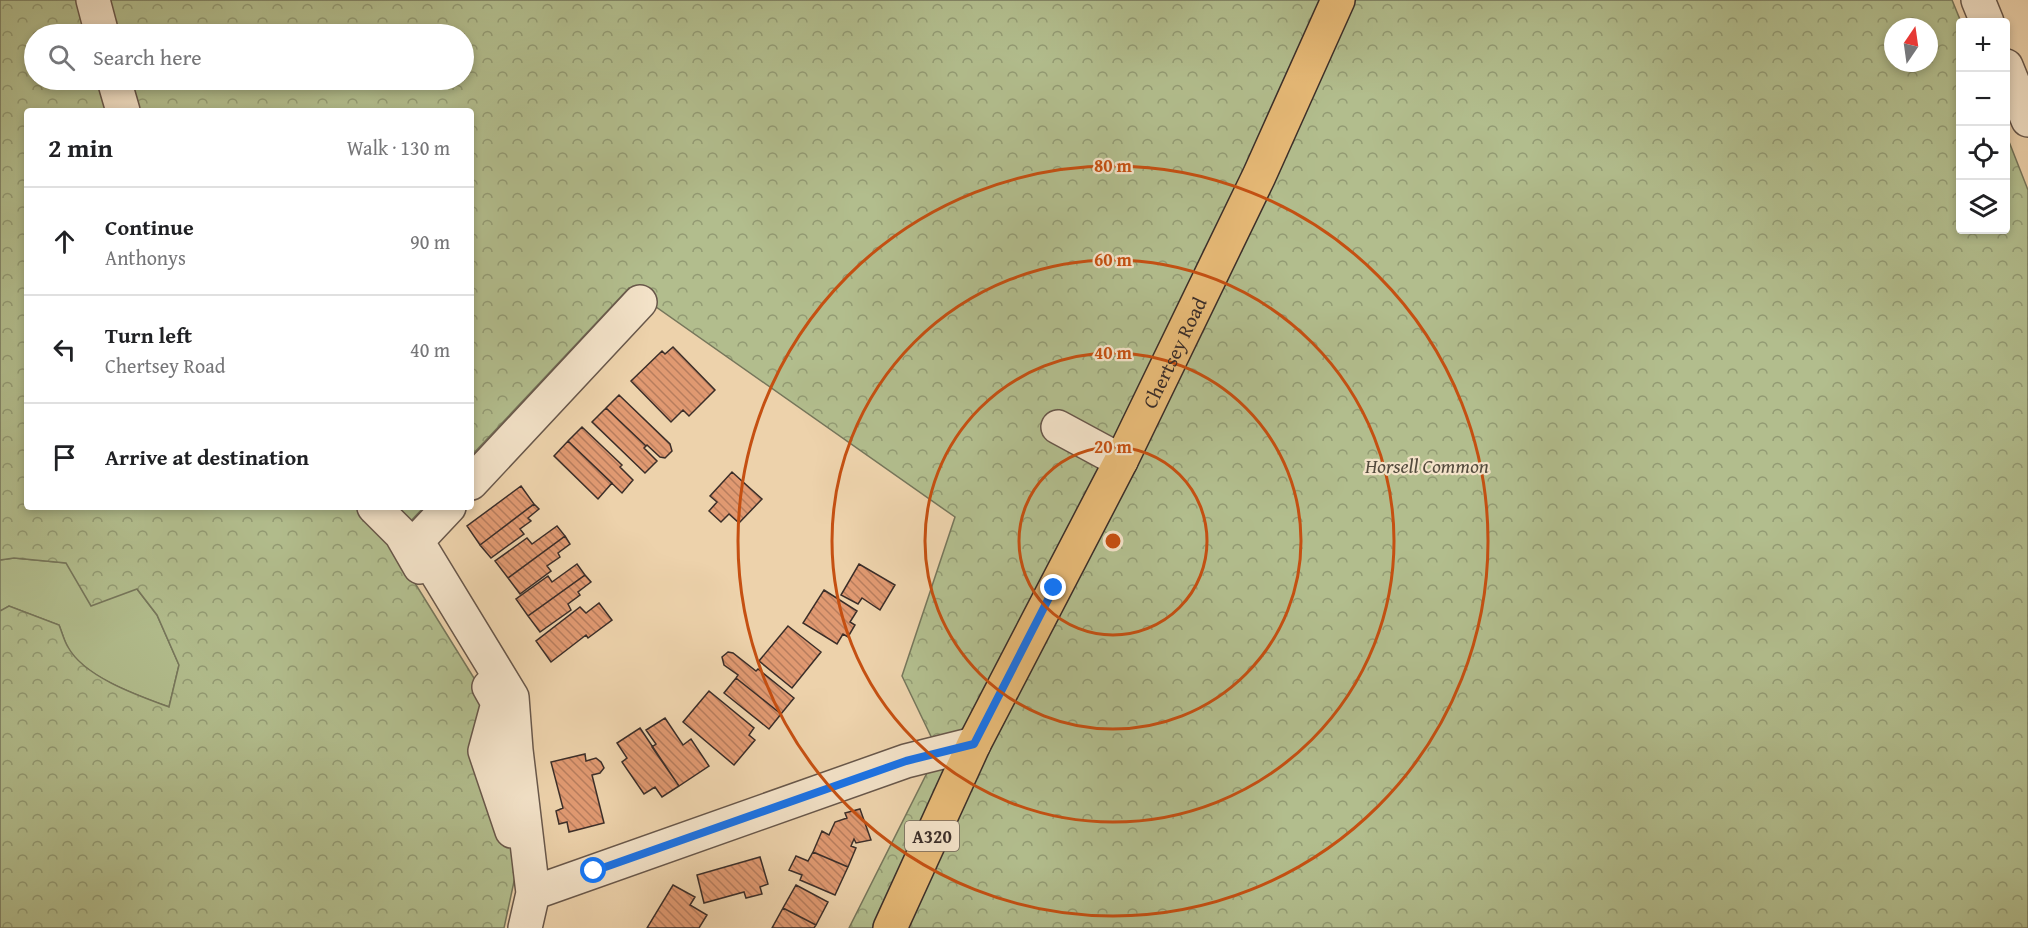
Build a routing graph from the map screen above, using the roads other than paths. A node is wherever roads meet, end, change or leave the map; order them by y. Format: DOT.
graph roads {
  1 [pos="93,0"];
  2 [pos="1338,0"];
  3 [pos="1978,0"];
  4 [pos="1986,18"];
  5 [pos="99,24"];
  6 [pos="2008,72"];
  7 [pos="117,90"];
  8 [pos="122,108"];
  9 [pos="2028,120"];
  10 [pos="640,302"];
  11 [pos="1058,427"];
  12 [pos="1121,461"];
  13 [pos="474,480"];
  14 [pos="377,510"];
  15 [pos="446,510"];
  16 [pos="974,744"];
  17 [pos="532,892"];
  18 [pos="525,928"];
  19 [pos="890,928"];
  1 -- 5 [label="street"];
  2 -- 12 [label="main road, Chertsey Road / A320"];
  3 -- 4 [label="street"];
  6 -- 9 [label="street"];
  7 -- 8 [label="street"];
  10 -- 13 [label="street"];
  11 -- 12 [label="street"];
  12 -- 16 [label="main road, Chertsey Road / A320"];
  14 -- 17 [label="street"];
  15 -- 17 [label="street"];
  16 -- 17 [label="street"];
  16 -- 19 [label="main road, Chertsey Road / A320"];
  17 -- 18 [label="street"];
}
